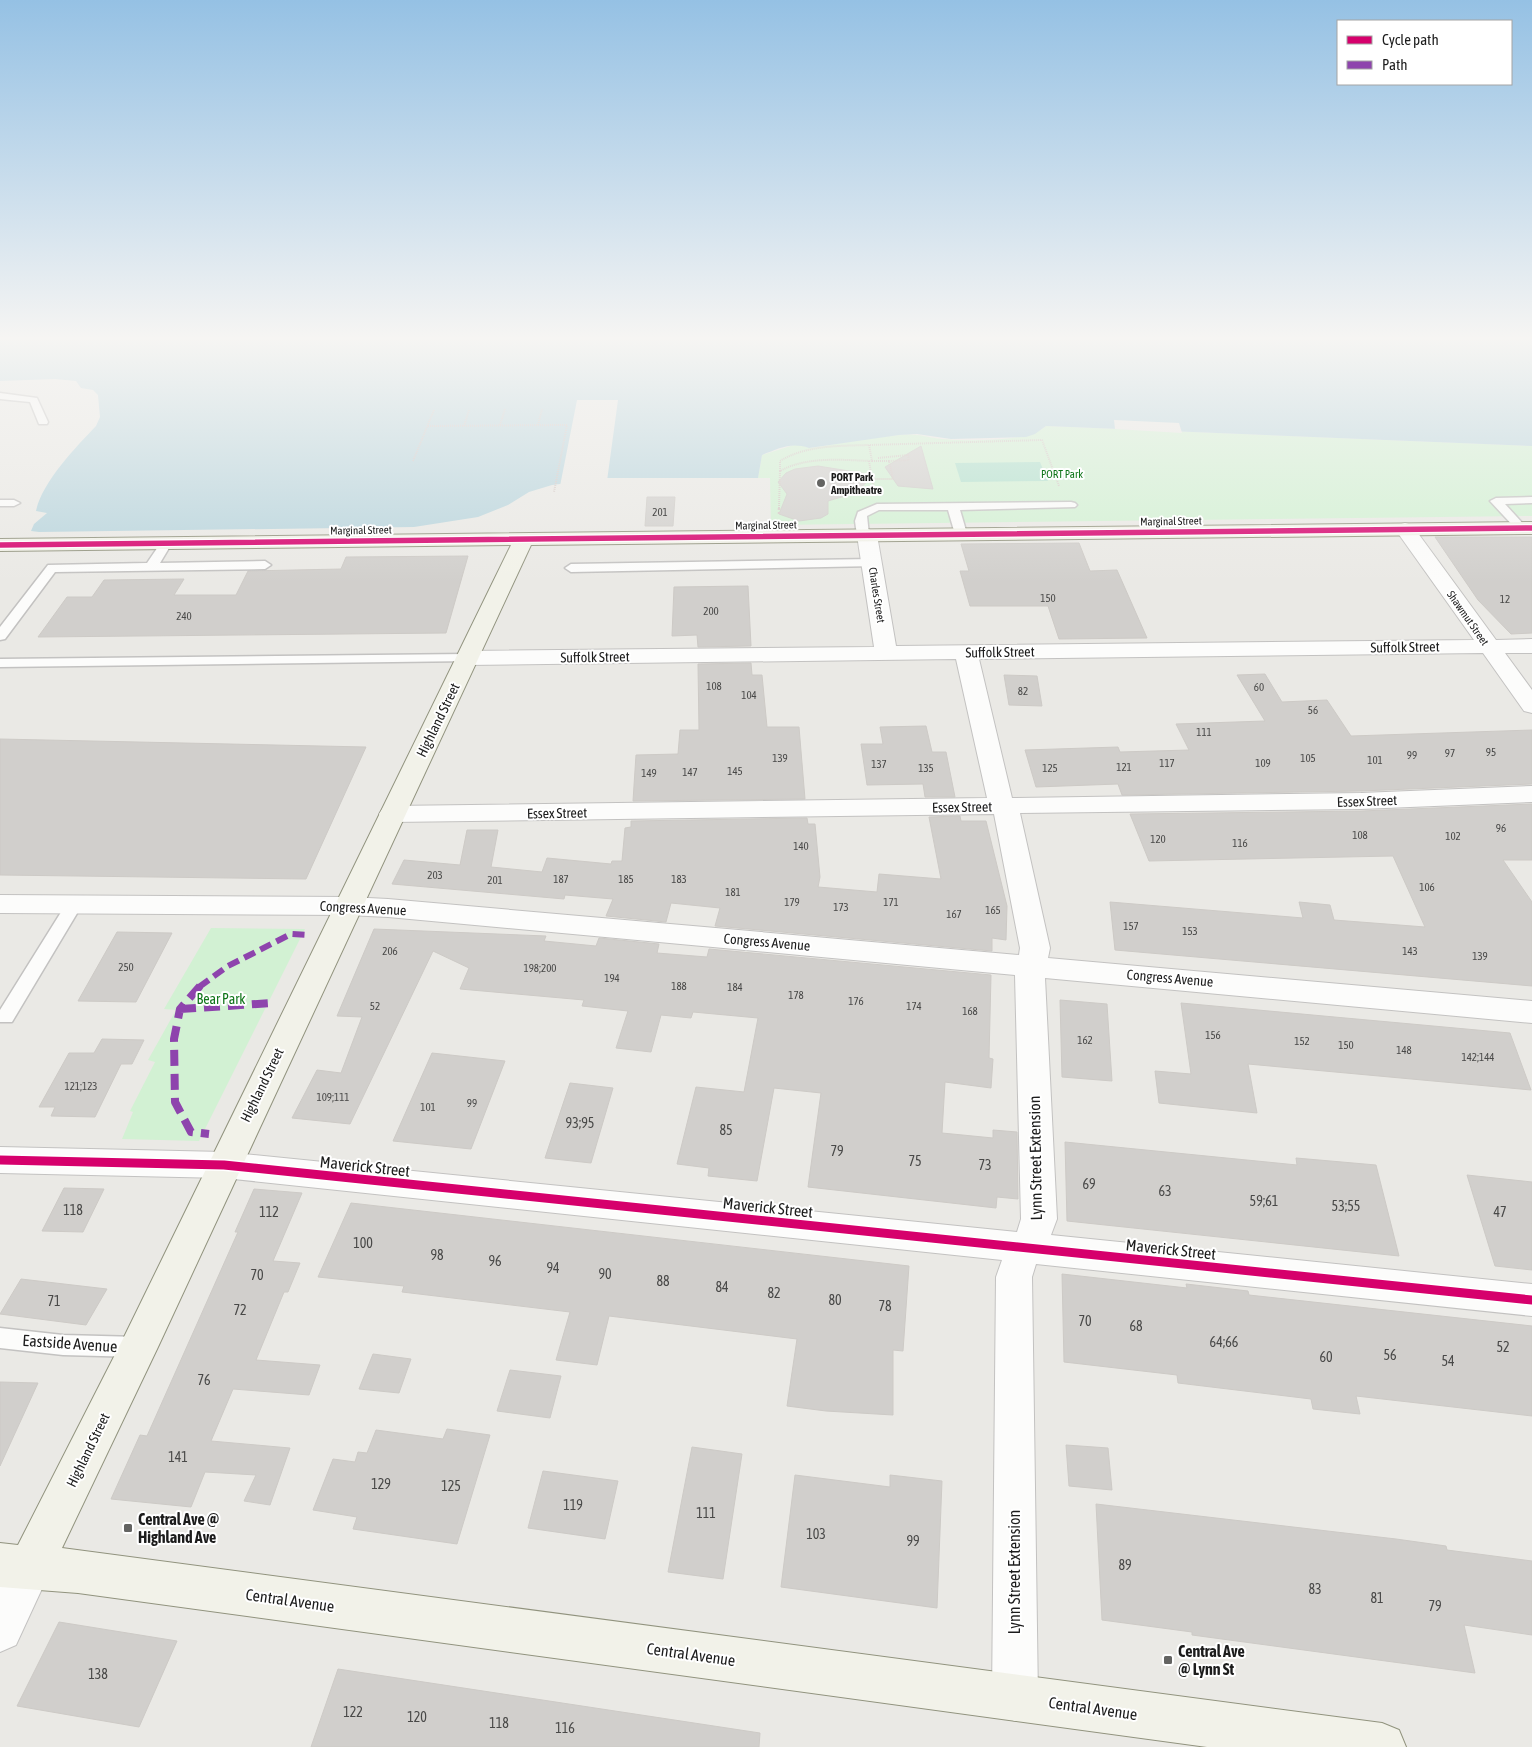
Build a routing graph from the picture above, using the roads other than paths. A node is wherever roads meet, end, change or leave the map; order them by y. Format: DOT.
graph roads {
  1 [pos="1532,500"];
  2 [pos="0,503"];
  3 [pos="14,503"];
  4 [pos="1071,505"];
  5 [pos="953,506"];
  6 [pos="1527,528"];
  7 [pos="1405,529"];
  8 [pos="961,534"];
  9 [pos="865,536"];
  10 [pos="523,539"];
  11 [pos="166,543"];
  12 [pos="0,545"];
  13 [pos="872,563"];
  14 [pos="265,565"];
  15 [pos="151,567"];
  16 [pos="571,568"];
  17 [pos="0,636"];
  18 [pos="1489,646"];
  19 [pos="1532,646"];
  20 [pos="966,653"];
  21 [pos="886,654"];
  22 [pos="467,658"];
  23 [pos="0,663"];
  24 [pos="1532,706"];
  25 [pos="1532,794"];
  26 [pos="1004,806"];
  27 [pos="392,814"];
  28 [pos="0,904"];
  29 [pos="74,905"];
  30 [pos="348,906"];
  31 [pos="1032,966"];
  32 [pos="1532,1012"];
  33 [pos="0,1016"];
  34 [pos="0,1160"];
  35 [pos="224,1165"];
  36 [pos="1026,1248"];
  37 [pos="1532,1300"];
  38 [pos="0,1338"];
  39 [pos="139,1347"];
  40 [pos="15,1566"];
  41 [pos="0,1630"];
  42 [pos="1015,1698"];
  43 [pos="1224,1736"];
  44 [pos="1382,1747"];
  1 -- 6 [label="lane"];
  2 -- 3 [label="lane"];
  4 -- 5 [label="lane"];
  5 -- 8 [label="lane"];
  5 -- 9 [label="lane"];
  6 -- 7 [label="street, Marginal Street"];
  7 -- 8 [label="street, Marginal Street"];
  7 -- 18 [label="street, Shawmut Street"];
  8 -- 9 [label="street, Marginal Street"];
  9 -- 10 [label="street, Marginal Street"];
  9 -- 13 [label="street, Charles Street"];
  10 -- 11 [label="street, Marginal Street"];
  10 -- 22 [label="street, Highland Street"];
  11 -- 12 [label="street, Marginal Street"];
  11 -- 15 [label="lane"];
  13 -- 16 [label="lane"];
  13 -- 21 [label="street, Charles Street"];
  14 -- 15 [label="lane"];
  15 -- 17 [label="lane"];
  18 -- 19 [label="street, Suffolk Street"];
  18 -- 20 [label="street, Suffolk Street"];
  18 -- 24 [label="street, Shawmut Street"];
  20 -- 21 [label="street, Suffolk Street"];
  20 -- 26 [label="street, Lynn Street Extension"];
  21 -- 22 [label="street, Suffolk Street"];
  22 -- 23 [label="lane"];
  22 -- 27 [label="street, Highland Street"];
  25 -- 26 [label="street, Essex Street"];
  26 -- 27 [label="street, Essex Street"];
  26 -- 31 [label="street, Lynn Street Extension"];
  27 -- 30 [label="street, Highland Street"];
  28 -- 29 [label="street, Congress Avenue"];
  29 -- 30 [label="street, Congress Avenue"];
  29 -- 33 [label="lane"];
  30 -- 31 [label="street, Congress Avenue"];
  30 -- 35 [label="street, Highland Street"];
  31 -- 32 [label="street, Congress Avenue"];
  31 -- 36 [label="street, Lynn Street Extension"];
  34 -- 35 [label="street, Maverick Street"];
  35 -- 36 [label="street, Maverick Street"];
  35 -- 39 [label="street, Highland Street"];
  36 -- 37 [label="street, Maverick Street"];
  36 -- 42 [label="street, Lynn Street Extension"];
  38 -- 39 [label="lane, Eastside Avenue"];
  39 -- 40 [label="street, Highland Street"];
  40 -- 41 [label="street, Highland Street"];
  40 -- 42 [label="street, Central Avenue"];
  42 -- 43 [label="street, Central Avenue"];
  43 -- 44 [label="street, Central Avenue"];
}
